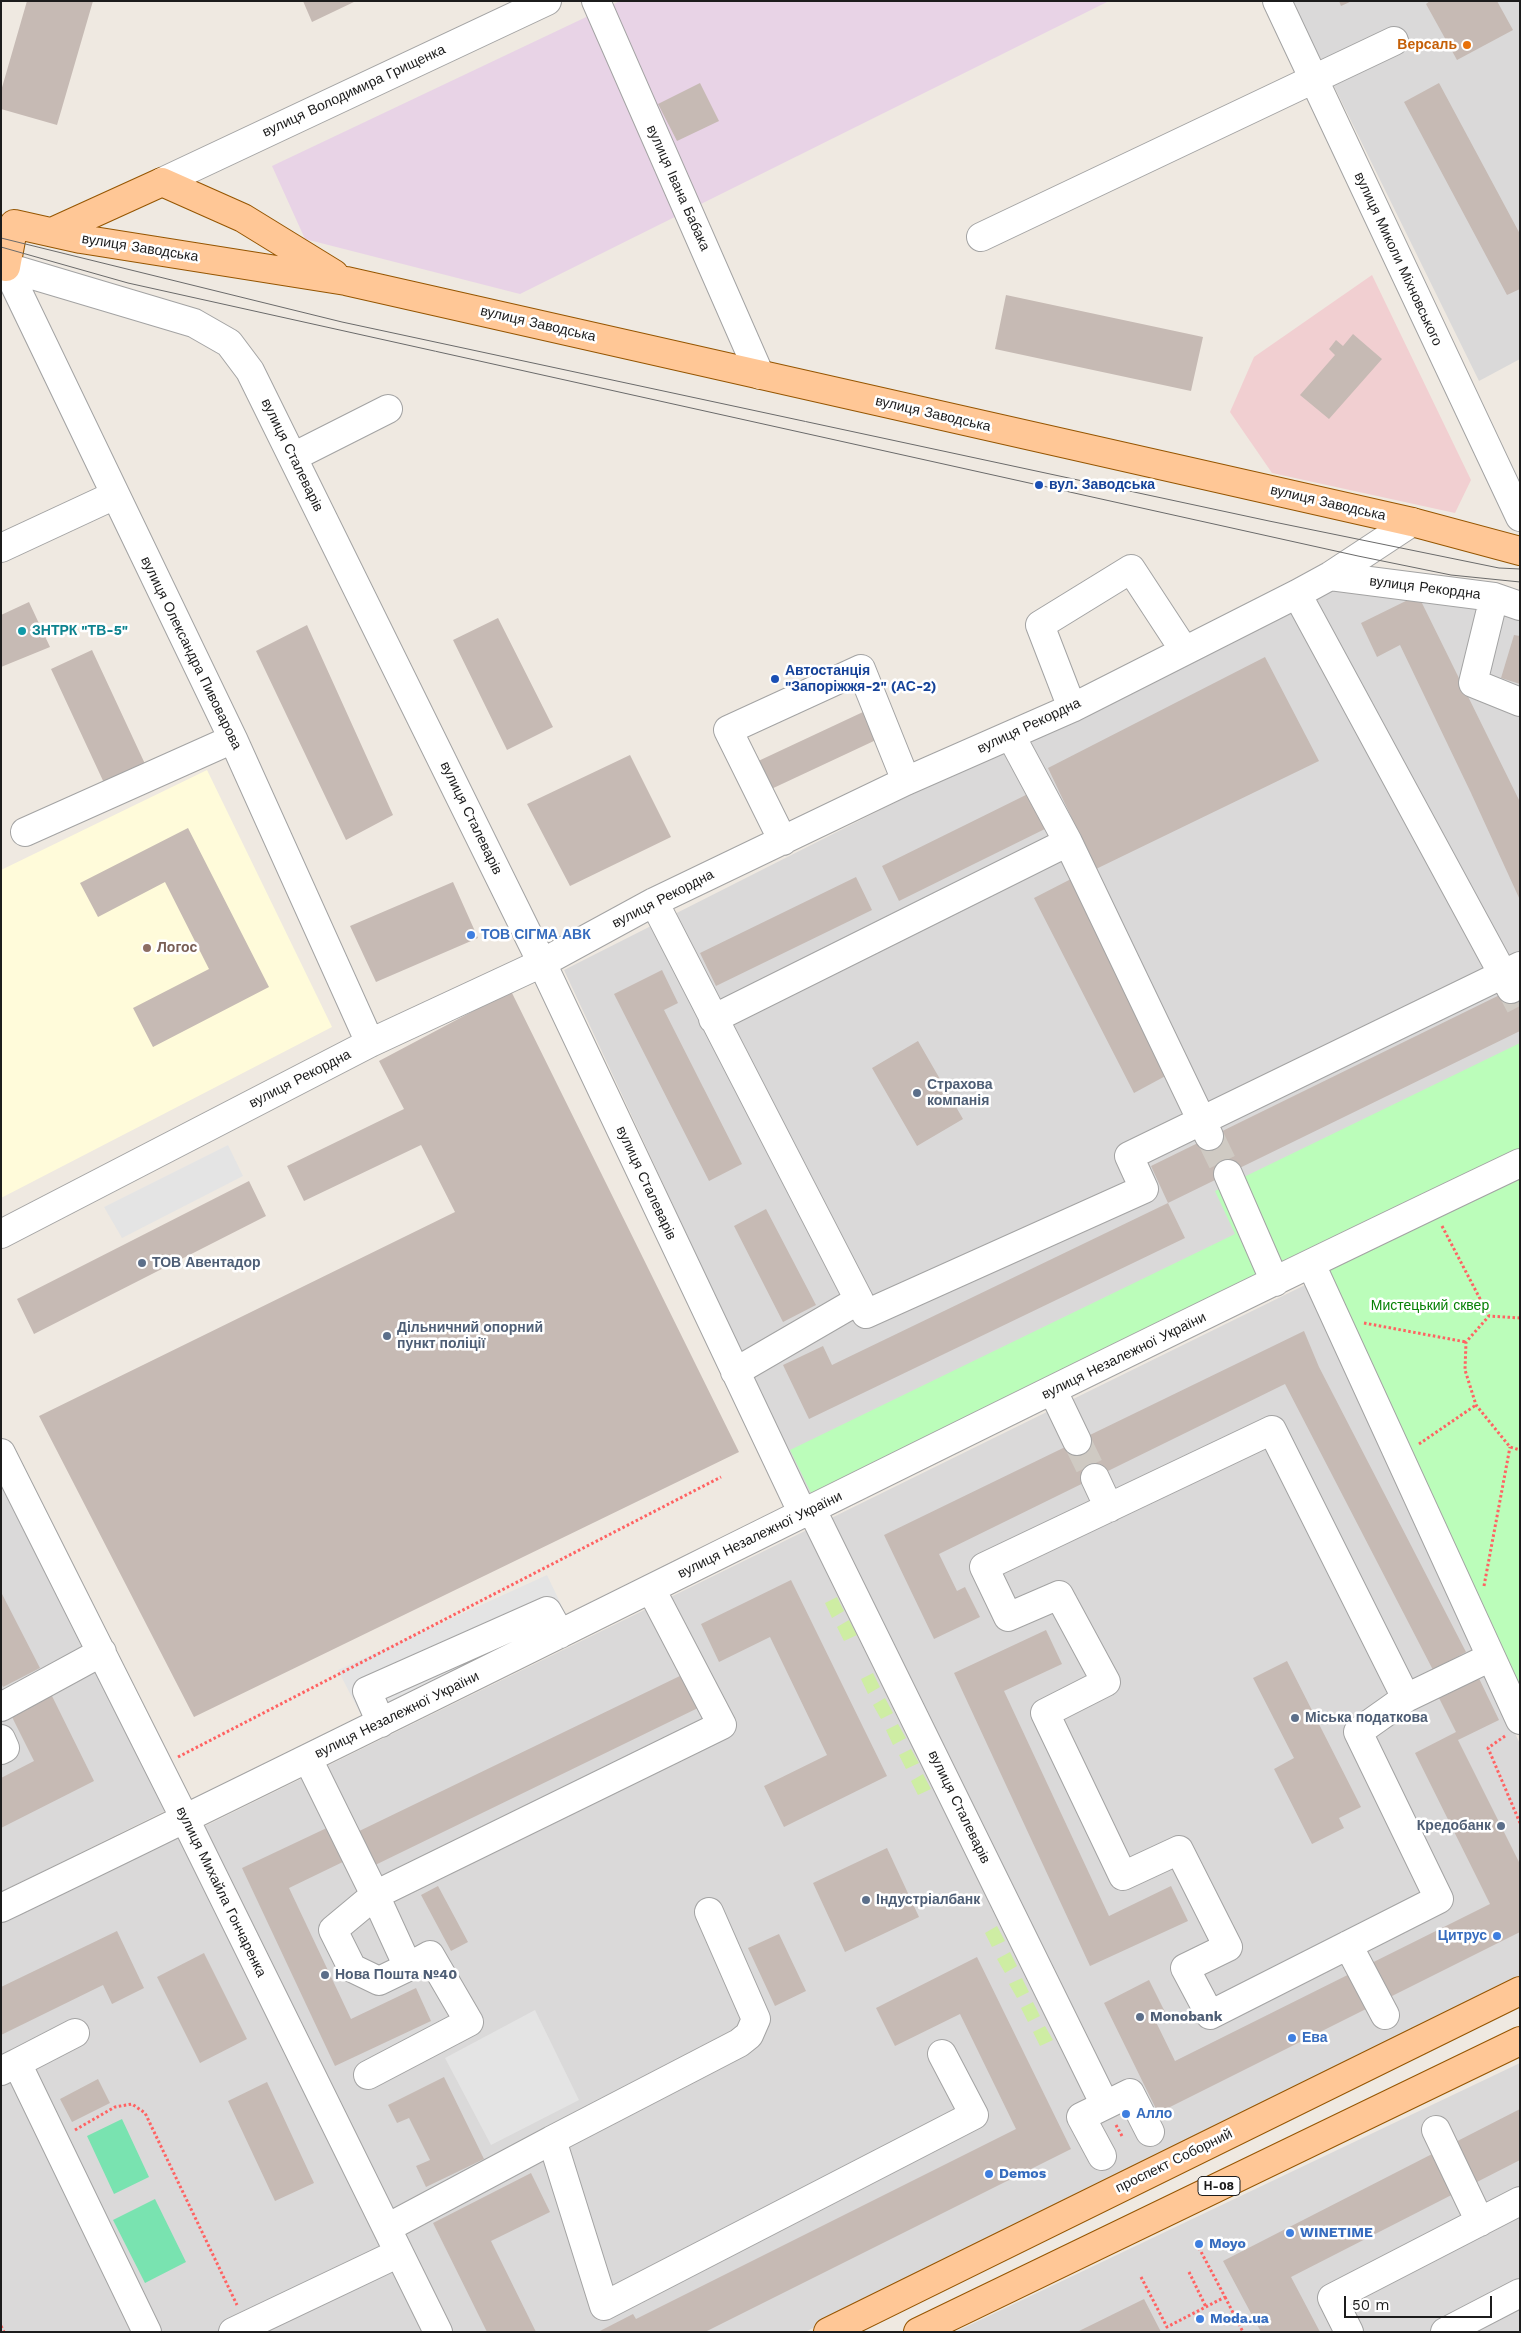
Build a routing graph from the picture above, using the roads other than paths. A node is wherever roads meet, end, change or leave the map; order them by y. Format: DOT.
graph roads {
  1 [pos="547,1"];
  2 [pos="596,1"];
  3 [pos="1277,1"];
  4 [pos="1394,41"];
  5 [pos="1313,78"];
  6 [pos="162,182"];
  7 [pos="8,222"];
  8 [pos="52,232"];
  9 [pos="981,237"];
  10 [pos="3,266"];
  11 [pos="346,281"];
  12 [pos="760,375"];
  13 [pos="388,410"];
  14 [pos="293,457"];
  15 [pos="115,494"];
  16 [pos="1520,517"];
  17 [pos="1412,522"];
  18 [pos="1,548"];
  19 [pos="1520,552"];
  20 [pos="1330,576"];
  21 [pos="1296,594"];
  22 [pos="1494,597"];
  23 [pos="1520,606"];
  24 [pos="1184,650"];
  25 [pos="1520,702"];
  26 [pos="1072,708"];
  27 [pos="1012,736"];
  28 [pos="233,739"];
  29 [pos="906,781"];
  30 [pos="25,832"];
  31 [pos="783,841"];
  32 [pos="1068,842"];
  33 [pos="654,902"];
  34 [pos="542,963"];
  35 [pos="1511,977"];
  36 [pos="713,1018"];
  37 [pos="370,1042"];
  38 [pos="1206,1128"];
  39 [pos="1520,1163"];
  40 [pos="1228,1174"];
  41 [pos="1,1234"];
  42 [pos="1311,1264"];
  43 [pos="1275,1282"];
  44 [pos="859,1300"];
  45 [pos="735,1372"];
  46 [pos="1053,1391"];
  47 [pos="1077,1441"];
  48 [pos="1,1453"];
  49 [pos="1095,1478"];
  50 [pos="1109,1508"];
  51 [pos="807,1512"];
  52 [pos="651,1589"];
  53 [pos="102,1652"];
  54 [pos="1491,1657"];
  55 [pos="1406,1698"];
  56 [pos="1,1708"];
  57 [pos="1516,1726"];
  58 [pos="1,1740"];
  59 [pos="1,1750"];
  60 [pos="308,1759"];
  61 [pos="185,1819"];
  62 [pos="376,1895"];
  63 [pos="1,1908"];
  64 [pos="709,1912"];
  65 [pos="1348,1945"];
  66 [pos="408,1967"];
  67 [pos="1520,1992"];
  68 [pos="1385,2015"];
  69 [pos="75,2033"];
  70 [pos="1520,2041"];
  71 [pos="942,2054"];
  72 [pos="9,2067"];
  73 [pos="368,2075"];
  74 [pos="1106,2105"];
  75 [pos="1436,2130"];
  76 [pos="1150,2132"];
  77 [pos="552,2140"];
  78 [pos="1102,2156"];
  79 [pos="1520,2201"];
  80 [pos="1480,2222"];
  81 [pos="387,2228"];
  82 [pos="399,2253"];
  83 [pos="1520,2293"];
  84 [pos="240,2328"];
  85 [pos="147,2332"];
  86 [pos="438,2332"];
  87 [pos="828,2332"];
  88 [pos="918,2332"];
  89 [pos="1349,2332"];
  90 [pos="1446,2332"];
  1 -- 6 [label="street, вулиця Володимира Грищенка"];
  2 -- 12 [label="street, вулиця Івана Бабака"];
  3 -- 5 [label="street, вулиця Миколи Міхновського"];
  4 -- 5 [label="street"];
  5 -- 9 [label="street"];
  5 -- 16 [label="street, вулиця Миколи Міхновського"];
  6 -- 8 [label="main road, вулиця Заводська"];
  6 -- 11 [label="main road, вулиця Заводська"];
  7 -- 8 [label="main road, вулиця Заводська"];
  7 -- 10 [label="main road, вулиця Заводська"];
  8 -- 11 [label="main road, вулиця Заводська"];
  10 -- 14 [label="street, вулиця Сталеварів"];
  10 -- 15 [label="street, вулиця Олександра Пивоварова"];
  11 -- 12 [label="main road, вулиця Заводська"];
  12 -- 17 [label="main road, вулиця Заводська"];
  13 -- 14 [label="street"];
  14 -- 34 [label="street, вулиця Сталеварів"];
  15 -- 18 [label="street"];
  15 -- 28 [label="street, вулиця Олександра Пивоварова"];
  17 -- 19 [label="main road, вулиця Заводська"];
  17 -- 20 [label="street, вулиця Рекордна"];
  20 -- 21 [label="street, вулиця Рекордна"];
  20 -- 22 [label="street, вулиця Рекордна"];
  21 -- 24 [label="street, вулиця Рекордна"];
  21 -- 35 [label="street"];
  22 -- 23 [label="street, вулиця Рекордна"];
  22 -- 25 [label="street"];
  24 -- 26 [label="street, вулиця Рекордна"];
  24 -- 26 [label="street"];
  26 -- 27 [label="street, вулиця Рекордна"];
  27 -- 29 [label="street, вулиця Рекордна"];
  27 -- 32 [label="street"];
  28 -- 30 [label="street"];
  28 -- 37 [label="street, вулиця Олександра Пивоварова"];
  29 -- 31 [label="street, вулиця Рекордна"];
  29 -- 31 [label="street"];
  31 -- 33 [label="street, вулиця Рекордна"];
  32 -- 36 [label="street"];
  32 -- 38 [label="street"];
  33 -- 34 [label="street, вулиця Рекордна"];
  33 -- 36 [label="street"];
  34 -- 37 [label="street, вулиця Рекордна"];
  34 -- 45 [label="street, вулиця Сталеварів"];
  35 -- 38 [label="street"];
  36 -- 44 [label="street"];
  37 -- 41 [label="street, вулиця Рекордна"];
  38 -- 44 [label="street"];
  39 -- 42 [label="street, вулиця Незалежної України"];
  40 -- 43 [label="street"];
  42 -- 43 [label="street, вулиця Незалежної України"];
  42 -- 54 [label="street"];
  43 -- 46 [label="street, вулиця Незалежної України"];
  44 -- 45 [label="street"];
  45 -- 51 [label="street, вулиця Сталеварів"];
  46 -- 47 [label="street"];
  46 -- 51 [label="street, вулиця Незалежної України"];
  48 -- 53 [label="street, вулиця Михайла Гончаренка"];
  49 -- 50 [label="street"];
  50 -- 55 [label="street"];
  50 -- 65 [label="street"];
  51 -- 52 [label="street, вулиця Незалежної України"];
  51 -- 74 [label="street, вулиця Сталеварів"];
  52 -- 60 [label="street, вулиця Незалежної України"];
  52 -- 62 [label="street"];
  53 -- 56 [label="street"];
  53 -- 61 [label="street, вулиця Михайла Гончаренка"];
  54 -- 55 [label="street"];
  54 -- 57 [label="street"];
  55 -- 65 [label="street"];
  58 -- 59 [label="street"];
  60 -- 61 [label="street, вулиця Незалежної України"];
  60 -- 62 [label="street"];
  61 -- 63 [label="street, вулиця Незалежної України"];
  61 -- 81 [label="street, вулиця Михайла Гончаренка"];
  62 -- 66 [label="street"];
  62 -- 66 [label="street"];
  64 -- 77 [label="street"];
  65 -- 68 [label="street"];
  66 -- 73 [label="street"];
  67 -- 87 [label="main road, проспект Соборний"];
  69 -- 72 [label="street"];
  70 -- 88 [label="main road, Н-08"];
  71 -- 77 [label="street"];
  72 -- 85 [label="street"];
  74 -- 76 [label="street"];
  74 -- 78 [label="street"];
  75 -- 80 [label="street"];
  77 -- 81 [label="street"];
  79 -- 80 [label="street"];
  80 -- 89 [label="street"];
  81 -- 82 [label="street, вулиця Михайла Гончаренка"];
  82 -- 84 [label="street"];
  82 -- 86 [label="street, вулиця Михайла Гончаренка"];
  83 -- 90 [label="street"];
}
